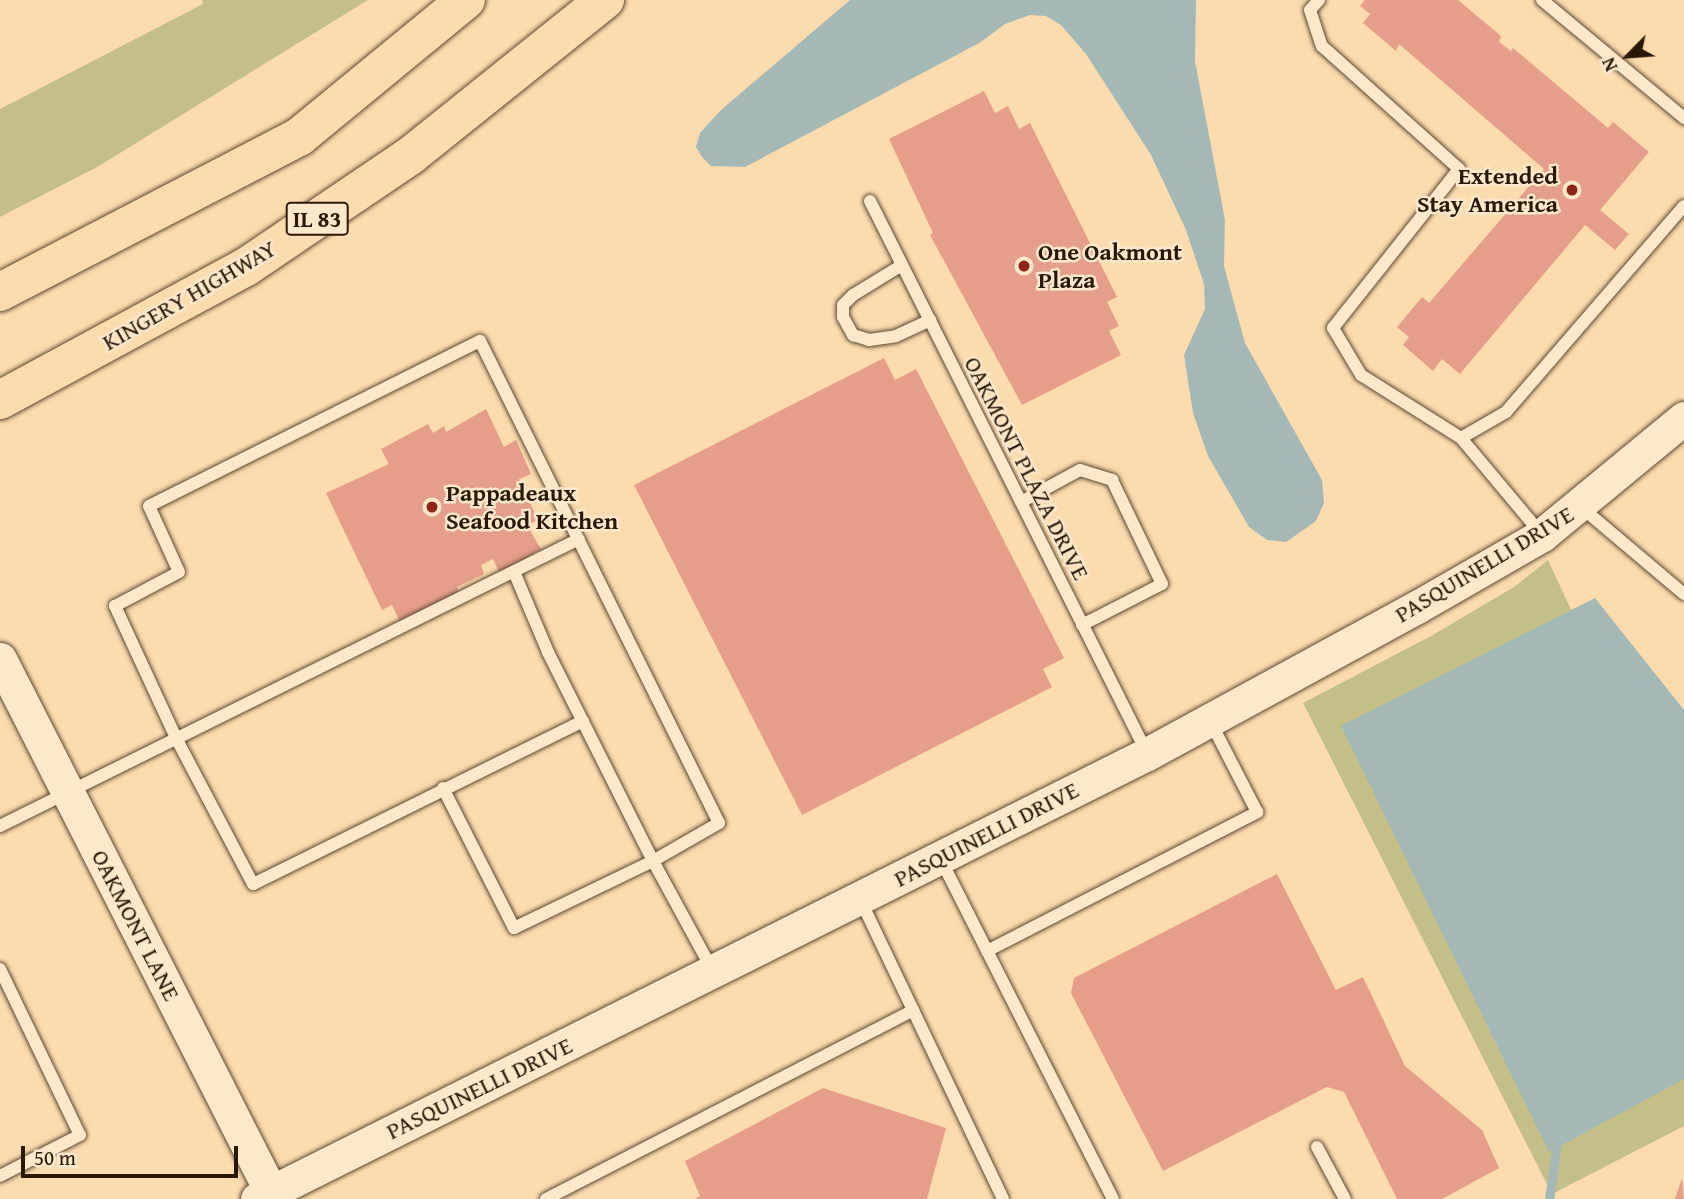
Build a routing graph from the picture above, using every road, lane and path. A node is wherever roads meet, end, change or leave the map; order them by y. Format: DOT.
graph roads {
  1 [pos="466,0"];
  2 [pos="605,0"];
  3 [pos="1319,0"];
  4 [pos="1542,0"];
  5 [pos="1684,118"];
  6 [pos="870,201"];
  7 [pos="1684,206"];
  8 [pos="902,265"];
  9 [pos="0,292"];
  10 [pos="930,320"];
  11 [pos="1,400"];
  12 [pos="1684,418"];
  13 [pos="1461,438"];
  14 [pos="1021,502"];
  15 [pos="1580,506"];
  16 [pos="1542,535"];
  17 [pos="579,540"];
  18 [pos="514,572"];
  19 [pos="1684,594"];
  20 [pos="1082,625"];
  21 [pos="0,659"];
  22 [pos="1209,720"];
  23 [pos="583,721"];
  24 [pos="177,740"];
  25 [pos="1147,754"];
  26 [pos="443,788"];
  27 [pos="69,794"];
  28 [pos="0,826"];
  29 [pos="940,858"];
  30 [pos="653,860"];
  31 [pos="859,898"];
  32 [pos="987,951"];
  33 [pos="0,969"];
  34 [pos="713,971"];
  35 [pos="913,1010"];
  36 [pos="1317,1147"];
  37 [pos="0,1176"];
  38 [pos="264,1195"];
  39 [pos="546,1199"];
  40 [pos="1003,1199"];
  41 [pos="1113,1199"];
  42 [pos="1345,1199"];
  1 -- 9 [label="highway"];
  2 -- 11 [label="highway, KINGERY HIGHWAY / IL 83"];
  3 -- 13 [label="lane"];
  4 -- 5 [label="lane"];
  6 -- 8 [label="lane, OAKMONT PLAZA DRIVE"];
  7 -- 13 [label="lane"];
  8 -- 10 [label="lane, OAKMONT PLAZA DRIVE"];
  8 -- 10 [label="lane"];
  10 -- 14 [label="lane, OAKMONT PLAZA DRIVE"];
  12 -- 15 [label="street, PASQUINELLI DRIVE"];
  13 -- 16 [label="lane"];
  14 -- 20 [label="lane, OAKMONT PLAZA DRIVE"];
  14 -- 20 [label="lane"];
  15 -- 16 [label="street, PASQUINELLI DRIVE"];
  15 -- 19 [label="lane"];
  16 -- 22 [label="street, PASQUINELLI DRIVE"];
  17 -- 18 [label="lane"];
  17 -- 24 [label="lane"];
  17 -- 30 [label="lane"];
  18 -- 23 [label="lane"];
  18 -- 24 [label="lane"];
  20 -- 25 [label="lane, OAKMONT PLAZA DRIVE"];
  21 -- 27 [label="street, OAKMONT LANE"];
  22 -- 25 [label="street, PASQUINELLI DRIVE"];
  22 -- 32 [label="lane"];
  23 -- 26 [label="lane"];
  23 -- 30 [label="lane"];
  24 -- 26 [label="lane"];
  24 -- 27 [label="lane"];
  25 -- 29 [label="street, PASQUINELLI DRIVE"];
  26 -- 30 [label="lane"];
  27 -- 28 [label="lane"];
  27 -- 38 [label="street, OAKMONT LANE"];
  29 -- 31 [label="street, PASQUINELLI DRIVE"];
  29 -- 32 [label="lane"];
  30 -- 34 [label="lane"];
  31 -- 34 [label="street, PASQUINELLI DRIVE"];
  31 -- 35 [label="lane"];
  32 -- 41 [label="lane"];
  33 -- 37 [label="lane"];
  34 -- 38 [label="street, PASQUINELLI DRIVE"];
  35 -- 39 [label="lane"];
  35 -- 40 [label="lane"];
  36 -- 42 [label="lane"];
}
